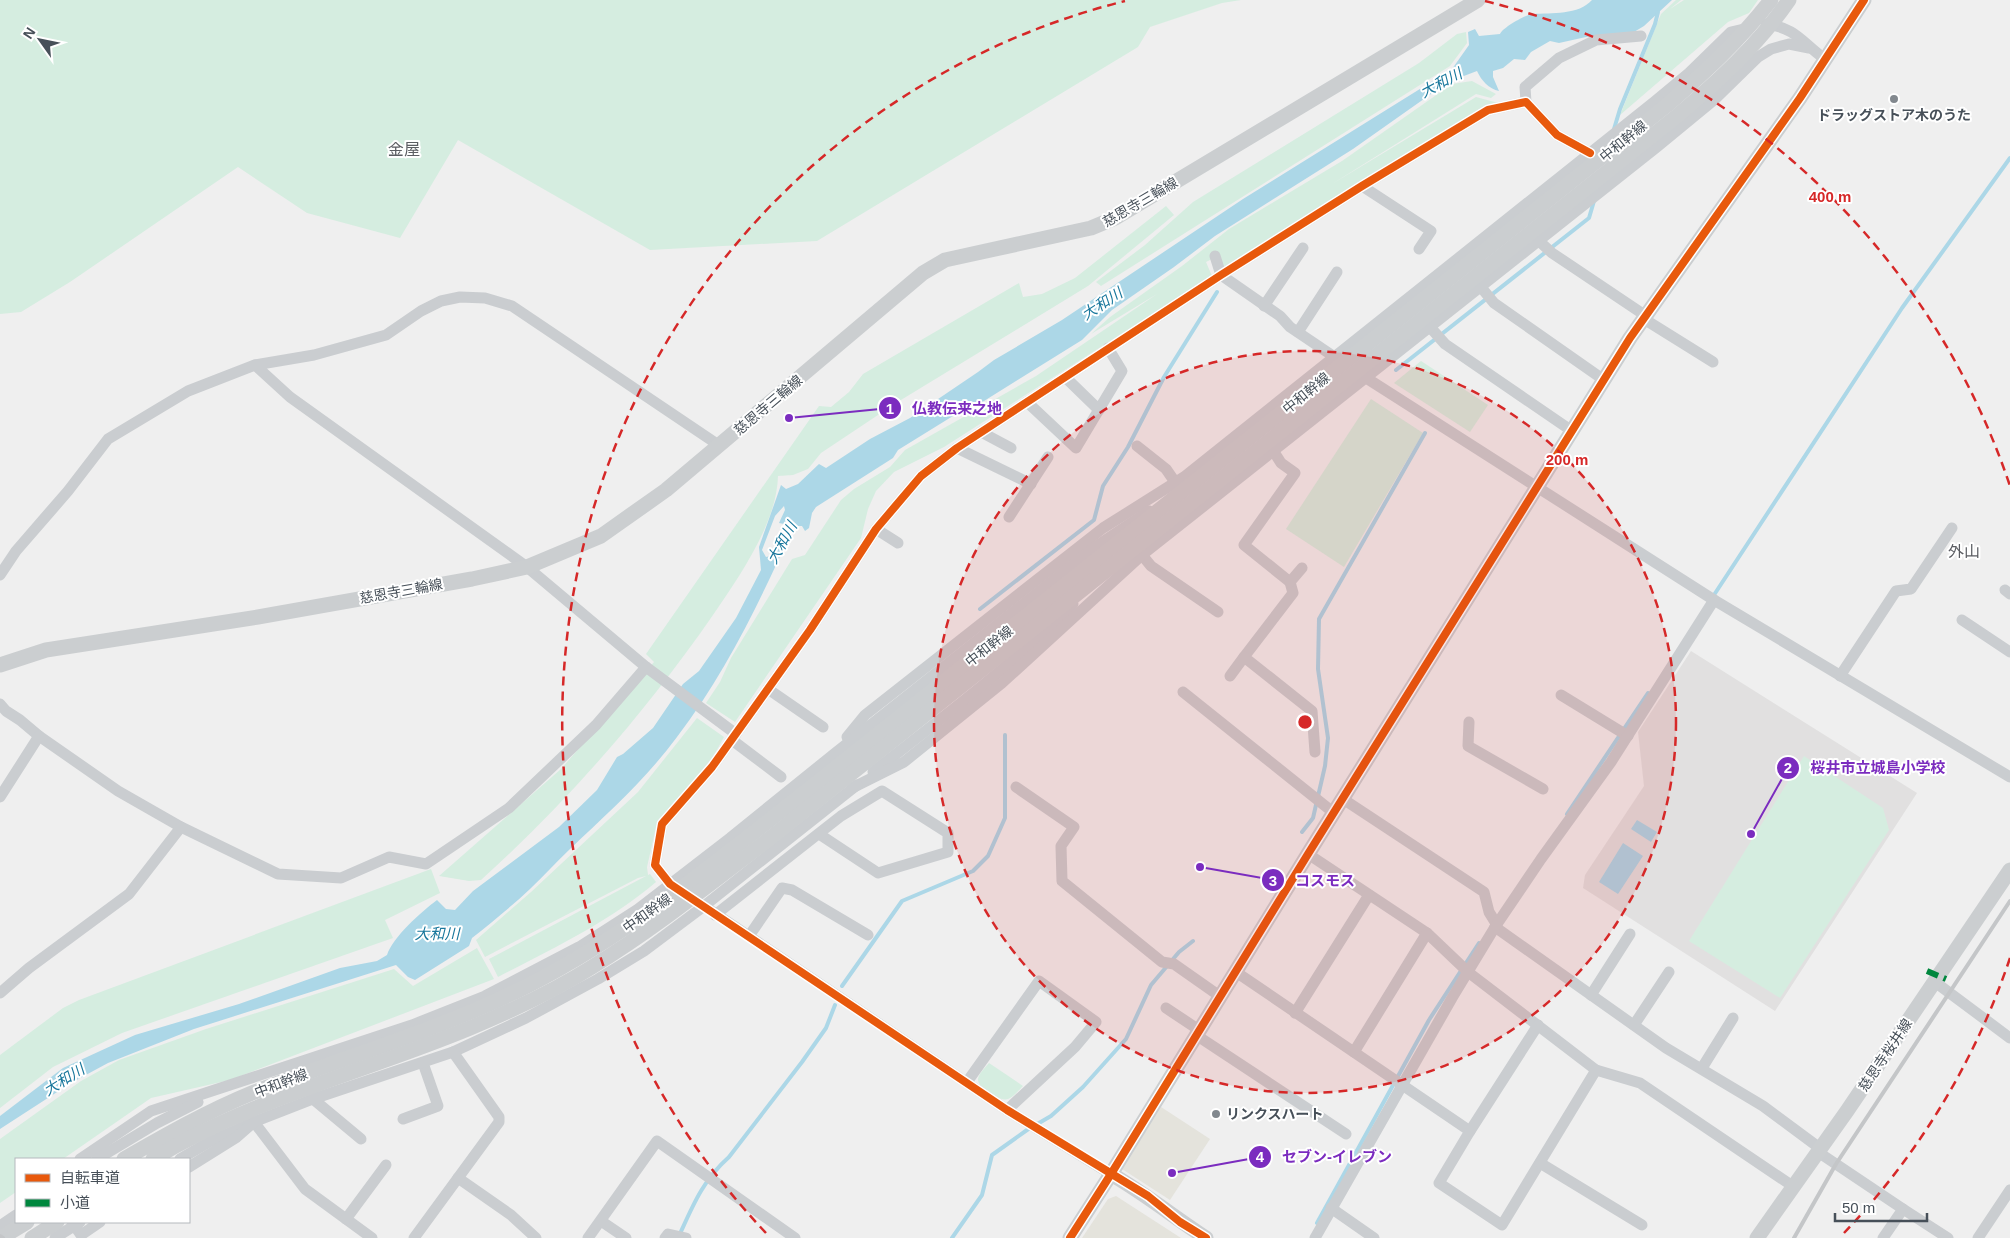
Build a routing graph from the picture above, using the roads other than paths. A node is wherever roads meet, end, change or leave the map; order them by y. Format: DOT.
graph roads {
  1 [pos="1478,0"];
  2 [pos="1771,0"];
  3 [pos="1789,0"];
  4 [pos="1864,0"];
  5 [pos="1641,36"];
  6 [pos="1809,48"];
  7 [pos="1825,59"];
  8 [pos="1526,102"];
  9 [pos="1590,153"];
  10 [pos="1362,186"];
  11 [pos="1539,241"];
  12 [pos="1303,248"];
  13 [pos="1419,249"];
  14 [pos="1215,256"];
  15 [pos="1337,272"];
  16 [pos="1221,275"];
  17 [pos="1480,286"];
  18 [pos="1264,306"];
  19 [pos="1645,317"];
  20 [pos="1430,327"];
  21 [pos="1298,332"];
  22 [pos="1108,348"];
  23 [pos="1334,357"];
  24 [pos="1713,362"];
  25 [pos="255,366"];
  26 [pos="1065,377"];
  27 [pos="1366,378"];
  28 [pos="1604,380"];
  29 [pos="1319,393"];
  30 [pos="1027,402"];
  31 [pos="1099,410"];
  32 [pos="1572,431"];
  33 [pos="981,432"];
  34 [pos="720,446"];
  35 [pos="1137,446"];
  36 [pos="957,448"];
  37 [pos="1011,448"];
  38 [pos="1274,452"];
  39 [pos="1048,457"];
  40 [pos="1031,484"];
  41 [pos="1179,487"];
  42 [pos="1536,487"];
  43 [pos="1010,517"];
  44 [pos="1952,528"];
  45 [pos="876,529"];
  46 [pos="898,543"];
  47 [pos="1142,556"];
  48 [pos="527,567"];
  49 [pos="1302,568"];
  50 [pos="1104,572"];
  51 [pos="0,575"];
  52 [pos="1290,582"];
  53 [pos="1713,599"];
  54 [pos="1218,612"];
  55 [pos="1962,620"];
  56 [pos="2010,652"];
  57 [pos="1244,657"];
  58 [pos="0,665"];
  59 [pos="646,667"];
  60 [pos="1230,676"];
  61 [pos="1840,676"];
  62 [pos="768,689"];
  63 [pos="1183,692"];
  64 [pos="1561,695"];
  65 [pos="2,712"];
  66 [pos="1469,722"];
  67 [pos="823,727"];
  68 [pos="1623,733"];
  69 [pos="39,736"];
  70 [pos="734,737"];
  71 [pos="1315,752"];
  72 [pos="2010,776"];
  73 [pos="781,778"];
  74 [pos="1016,787"];
  75 [pos="852,788"];
  76 [pos="1543,789"];
  77 [pos="0,798"];
  78 [pos="1343,799"];
  79 [pos="1334,813"];
  80 [pos="180,827"];
  81 [pos="819,834"];
  82 [pos="1308,854"];
  83 [pos="2010,870"];
  84 [pos="715,871"];
  85 [pos="670,884"];
  86 [pos="1369,895"];
  87 [pos="704,906"];
  88 [pos="716,915"];
  89 [pos="1496,925"];
  90 [pos="1427,933"];
  91 [pos="1630,934"];
  92 [pos="868,935"];
  93 [pos="749,936"];
  94 [pos="1463,967"];
  95 [pos="1236,972"];
  96 [pos="1669,972"];
  97 [pos="1935,982"];
  98 [pos="0,993"];
  99 [pos="1591,995"];
  100 [pos="1221,997"];
  101 [pos="1166,1008"];
  102 [pos="1295,1013"];
  103 [pos="1733,1018"];
  104 [pos="1538,1025"];
  105 [pos="1634,1025"];
  106 [pos="1198,1032"];
  107 [pos="2010,1038"];
  108 [pos="454,1052"];
  109 [pos="1354,1052"];
  110 [pos="423,1062"];
  111 [pos="1702,1068"];
  112 [pos="1596,1070"];
  113 [pos="968,1082"];
  114 [pos="1397,1083"];
  115 [pos="221,1090"];
  116 [pos="313,1099"];
  117 [pos="1007,1110"];
  118 [pos="403,1119"];
  119 [pos="254,1122"];
  120 [pos="1470,1131"];
  121 [pos="1346,1134"];
  122 [pos="361,1139"];
  123 [pos="1819,1150"];
  124 [pos="81,1158"];
  125 [pos="99,1158"];
  126 [pos="126,1158"];
  127 [pos="155,1158"];
  128 [pos="182,1158"];
  129 [pos="1540,1163"];
  130 [pos="190,1165"];
  131 [pos="386,1165"];
  132 [pos="1111,1174"];
  133 [pos="458,1178"];
  134 [pos="1794,1187"];
  135 [pos="2010,1190"];
  136 [pos="1331,1208"];
  137 [pos="1903,1209"];
  138 [pos="15,1216"];
  139 [pos="346,1219"];
  140 [pos="601,1221"];
  141 [pos="25,1223"];
  142 [pos="55,1223"];
  143 [pos="73,1223"];
  144 [pos="78,1223"];
  145 [pos="99,1223"];
  146 [pos="1642,1225"];
  147 [pos="0,1226"];
  148 [pos="1,1238"];
  149 [pos="32,1238"];
  150 [pos="55,1238"];
  151 [pos="372,1238"];
  152 [pos="414,1238"];
  153 [pos="536,1238"];
  154 [pos="588,1238"];
  155 [pos="626,1238"];
  156 [pos="795,1238"];
  157 [pos="1070,1238"];
  158 [pos="1206,1238"];
  159 [pos="1315,1238"];
  160 [pos="1374,1238"];
  161 [pos="1757,1238"];
  162 [pos="1883,1238"];
  163 [pos="1948,1238"];
  164 [pos="1978,1238"];
  1 -- 34 [label="main road, 慈恩寺三輪線"];
  2 -- 29 [label="main road, 中和幹線"];
  3 -- 29 [label="main road, 中和幹線"];
  4 -- 7 [label="main road"];
  5 -- 8 [label="street"];
  6 -- 7 [label="street"];
  6 -- 9 [label="street"];
  6 -- 11 [label="street"];
  7 -- 19 [label="main road"];
  8 -- 9 [label="street"];
  8 -- 10 [label="street"];
  9 -- 23 [label="street"];
  10 -- 13 [label="street"];
  10 -- 16 [label="street"];
  11 -- 17 [label="street"];
  11 -- 19 [label="street"];
  12 -- 18 [label="street"];
  14 -- 16 [label="street"];
  15 -- 21 [label="street"];
  16 -- 18 [label="street"];
  16 -- 22 [label="street"];
  17 -- 20 [label="street"];
  17 -- 28 [label="street"];
  18 -- 21 [label="street"];
  19 -- 24 [label="street"];
  19 -- 28 [label="main road"];
  20 -- 27 [label="street"];
  20 -- 32 [label="street"];
  21 -- 23 [label="street"];
  22 -- 26 [label="street"];
  22 -- 31 [label="street"];
  23 -- 27 [label="street"];
  23 -- 41 [label="street"];
  25 -- 34 [label="street"];
  25 -- 48 [label="street"];
  25 -- 51 [label="street"];
  26 -- 30 [label="street"];
  26 -- 31 [label="street"];
  27 -- 38 [label="street"];
  27 -- 42 [label="street"];
  28 -- 32 [label="main road"];
  29 -- 41 [label="main road, 中和幹線"];
  29 -- 50 [label="main road, 中和幹線"];
  30 -- 31 [label="street"];
  30 -- 33 [label="street"];
  32 -- 42 [label="main road"];
  33 -- 36 [label="street"];
  33 -- 37 [label="street"];
  34 -- 48 [label="main road, 慈恩寺三輪線"];
  35 -- 41 [label="street"];
  36 -- 40 [label="street"];
  36 -- 45 [label="street"];
  38 -- 47 [label="street"];
  38 -- 52 [label="street"];
  39 -- 40 [label="street"];
  40 -- 43 [label="street"];
  41 -- 84 [label="main road, 中和幹線"];
  41 -- 85 [label="street"];
  42 -- 53 [label="street"];
  42 -- 78 [label="main road"];
  44 -- 61 [label="street"];
  45 -- 46 [label="street"];
  45 -- 62 [label="street"];
  47 -- 54 [label="street"];
  47 -- 75 [label="street"];
  48 -- 58 [label="main road, 慈恩寺三輪線"];
  48 -- 59 [label="street"];
  49 -- 52 [label="street"];
  50 -- 75 [label="street"];
  50 -- 84 [label="main road, 中和幹線"];
  52 -- 57 [label="street"];
  53 -- 61 [label="street"];
  53 -- 68 [label="street"];
  55 -- 56 [label="street"];
  57 -- 60 [label="street"];
  57 -- 71 [label="street"];
  59 -- 70 [label="street"];
  59 -- 80 [label="street"];
  61 -- 72 [label="street"];
  62 -- 67 [label="street"];
  62 -- 70 [label="street"];
  63 -- 79 [label="street"];
  64 -- 68 [label="street"];
  65 -- 69 [label="street"];
  66 -- 76 [label="street"];
  68 -- 89 [label="street"];
  69 -- 77 [label="street"];
  69 -- 80 [label="street"];
  70 -- 73 [label="street"];
  70 -- 85 [label="street"];
  74 -- 100 [label="street"];
  75 -- 87 [label="street"];
  78 -- 79 [label="main road"];
  78 -- 89 [label="street"];
  79 -- 82 [label="main road"];
  80 -- 98 [label="street"];
  81 -- 81 [label="street"];
  81 -- 88 [label="street"];
  82 -- 86 [label="street"];
  82 -- 95 [label="main road"];
  83 -- 97 [label="main road, 慈恩寺桜井線"];
  84 -- 126 [label="main road, 中和幹線"];
  84 -- 127 [label="main road, 中和幹線"];
  85 -- 115 [label="street"];
  86 -- 90 [label="street"];
  86 -- 102 [label="street"];
  87 -- 88 [label="street"];
  87 -- 108 [label="street"];
  88 -- 93 [label="street"];
  89 -- 94 [label="street"];
  89 -- 99 [label="street"];
  90 -- 94 [label="street"];
  90 -- 109 [label="street"];
  91 -- 99 [label="street"];
  92 -- 93 [label="street"];
  93 -- 113 [label="street"];
  94 -- 104 [label="street"];
  94 -- 114 [label="street"];
  95 -- 100 [label="main road"];
  95 -- 102 [label="street"];
  96 -- 105 [label="street"];
  97 -- 107 [label="street"];
  97 -- 123 [label="main road, 慈恩寺桜井線"];
  99 -- 105 [label="street"];
  100 -- 106 [label="main road"];
  101 -- 106 [label="street"];
  102 -- 109 [label="street"];
  103 -- 111 [label="street"];
  104 -- 112 [label="street"];
  104 -- 120 [label="street"];
  105 -- 111 [label="street"];
  106 -- 121 [label="street"];
  106 -- 132 [label="main road"];
  108 -- 110 [label="street"];
  108 -- 133 [label="street"];
  109 -- 114 [label="street"];
  110 -- 116 [label="street"];
  110 -- 118 [label="street"];
  111 -- 123 [label="street"];
  112 -- 129 [label="street"];
  112 -- 134 [label="street"];
  113 -- 117 [label="street"];
  113 -- 117 [label="street"];
  114 -- 120 [label="street"];
  114 -- 136 [label="street"];
  115 -- 124 [label="street"];
  115 -- 125 [label="street"];
  116 -- 119 [label="street"];
  116 -- 122 [label="street"];
  117 -- 132 [label="street"];
  119 -- 128 [label="street"];
  119 -- 130 [label="street"];
  119 -- 139 [label="street"];
  120 -- 129 [label="street"];
  123 -- 134 [label="main road, 慈恩寺桜井線"];
  123 -- 137 [label="street"];
  129 -- 146 [label="street"];
  131 -- 139 [label="street"];
  132 -- 157 [label="main road"];
  132 -- 158 [label="main road"];
  133 -- 152 [label="street"];
  133 -- 153 [label="street"];
  134 -- 161 [label="main road, 慈恩寺桜井線"];
  135 -- 164 [label="street"];
  136 -- 159 [label="street"];
  136 -- 160 [label="street"];
  137 -- 162 [label="street"];
  137 -- 163 [label="street"];
  138 -- 147 [label="street"];
  139 -- 151 [label="street"];
  140 -- 154 [label="street"];
  140 -- 155 [label="street"];
  140 -- 156 [label="street"];
  141 -- 148 [label="main road"];
  142 -- 149 [label="main road"];
  143 -- 145 [label="street"];
  144 -- 150 [label="street"];
}
